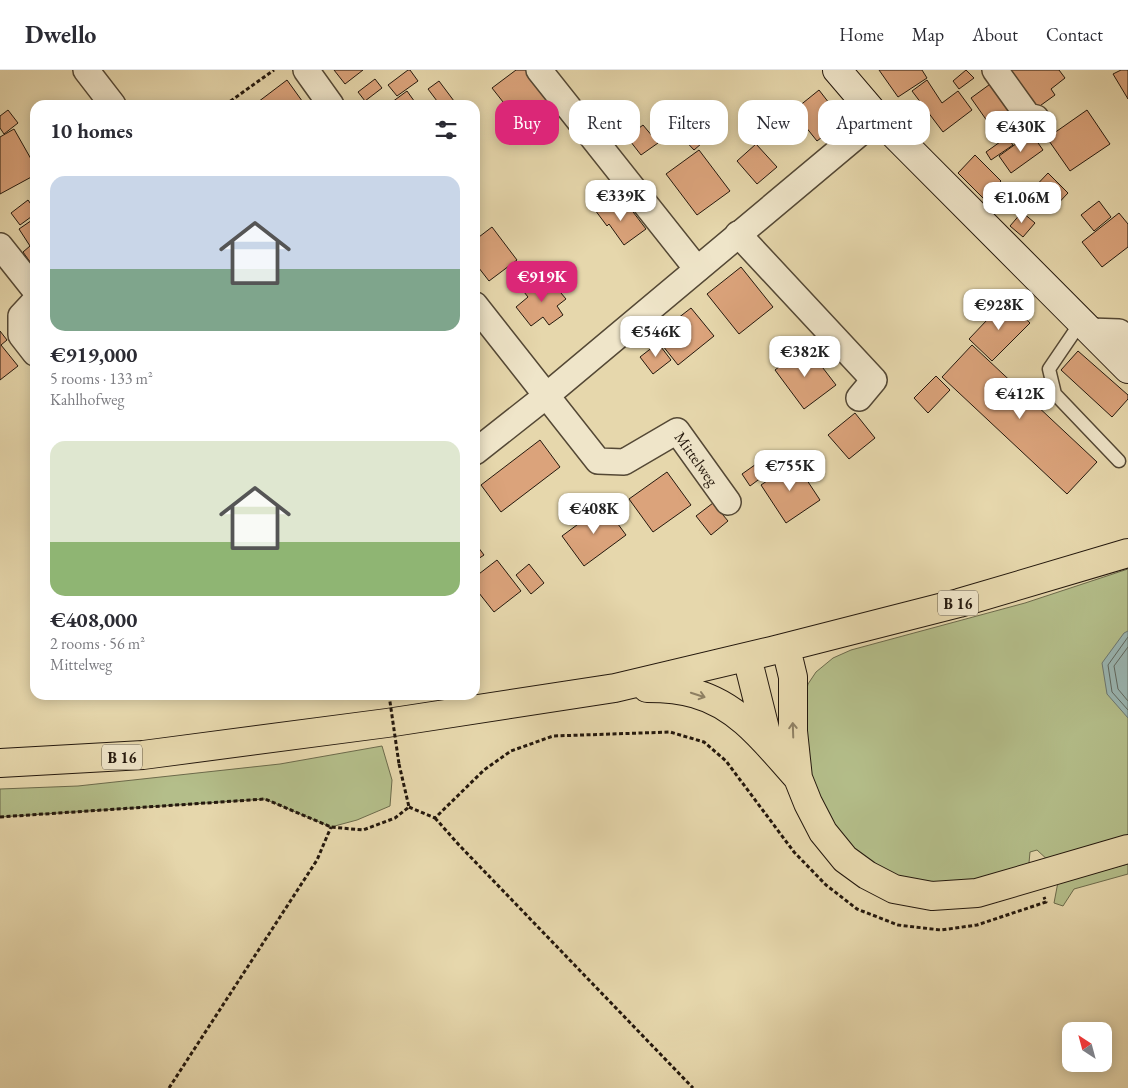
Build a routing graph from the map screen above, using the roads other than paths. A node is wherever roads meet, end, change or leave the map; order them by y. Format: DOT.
graph roads {
  1 [pos="86,70"];
  2 [pos="306,70"];
  3 [pos="539,70"];
  4 [pos="995,70"];
  5 [pos="839,71"];
  6 [pos="109,100"];
  7 [pos="327,100"];
  8 [pos="863,100"];
  9 [pos="1036,118"];
  10 [pos="845,145"];
  11 [pos="905,145"];
  12 [pos="738,234"];
  13 [pos="0,246"];
  14 [pos="697,269"];
  15 [pos="30,284"];
  16 [pos="30,306"];
  17 [pos="480,311"];
  18 [pos="1085,326"];
  19 [pos="1128,338"];
  20 [pos="30,347"];
  21 [pos="1128,369"];
  22 [pos="546,396"];
  23 [pos="859,398"];
  24 [pos="480,448"];
  25 [pos="1118,461"];
  26 [pos="728,502"];
  27 [pos="1128,553"];
  28 [pos="786,648"];
  29 [pos="746,657"];
  30 [pos="616,688"];
  31 [pos="769,746"];
  32 [pos="0,763"];
  33 [pos="798,778"];
  34 [pos="1128,849"];
  1 -- 6 [label="street"];
  2 -- 7 [label="street"];
  3 -- 14 [label="street"];
  4 -- 9 [label="street"];
  5 -- 8 [label="main road"];
  10 -- 12 [label="street"];
  11 -- 18 [label="main road"];
  12 -- 14 [label="street"];
  12 -- 23 [label="street"];
  13 -- 15 [label="street"];
  14 -- 22 [label="street"];
  16 -- 20 [label="street"];
  17 -- 22 [label="street"];
  18 -- 19 [label="street"];
  18 -- 21 [label="main road"];
  18 -- 25 [label="lane"];
  22 -- 24 [label="street"];
  22 -- 26 [label="street, Mittelweg"];
  27 -- 28 [label="main road, B 16"];
  28 -- 29 [label="main road, B 16"];
  33 -- 28 [label="main road, one-way"];
  29 -- 30 [label="main road, B 16"];
  29 -- 31 [label="main road"];
  30 -- 31 [label="main road, one-way"];
  30 -- 32 [label="main road, B 16"];
  31 -- 33 [label="main road"];
  33 -- 34 [label="main road"];
}
